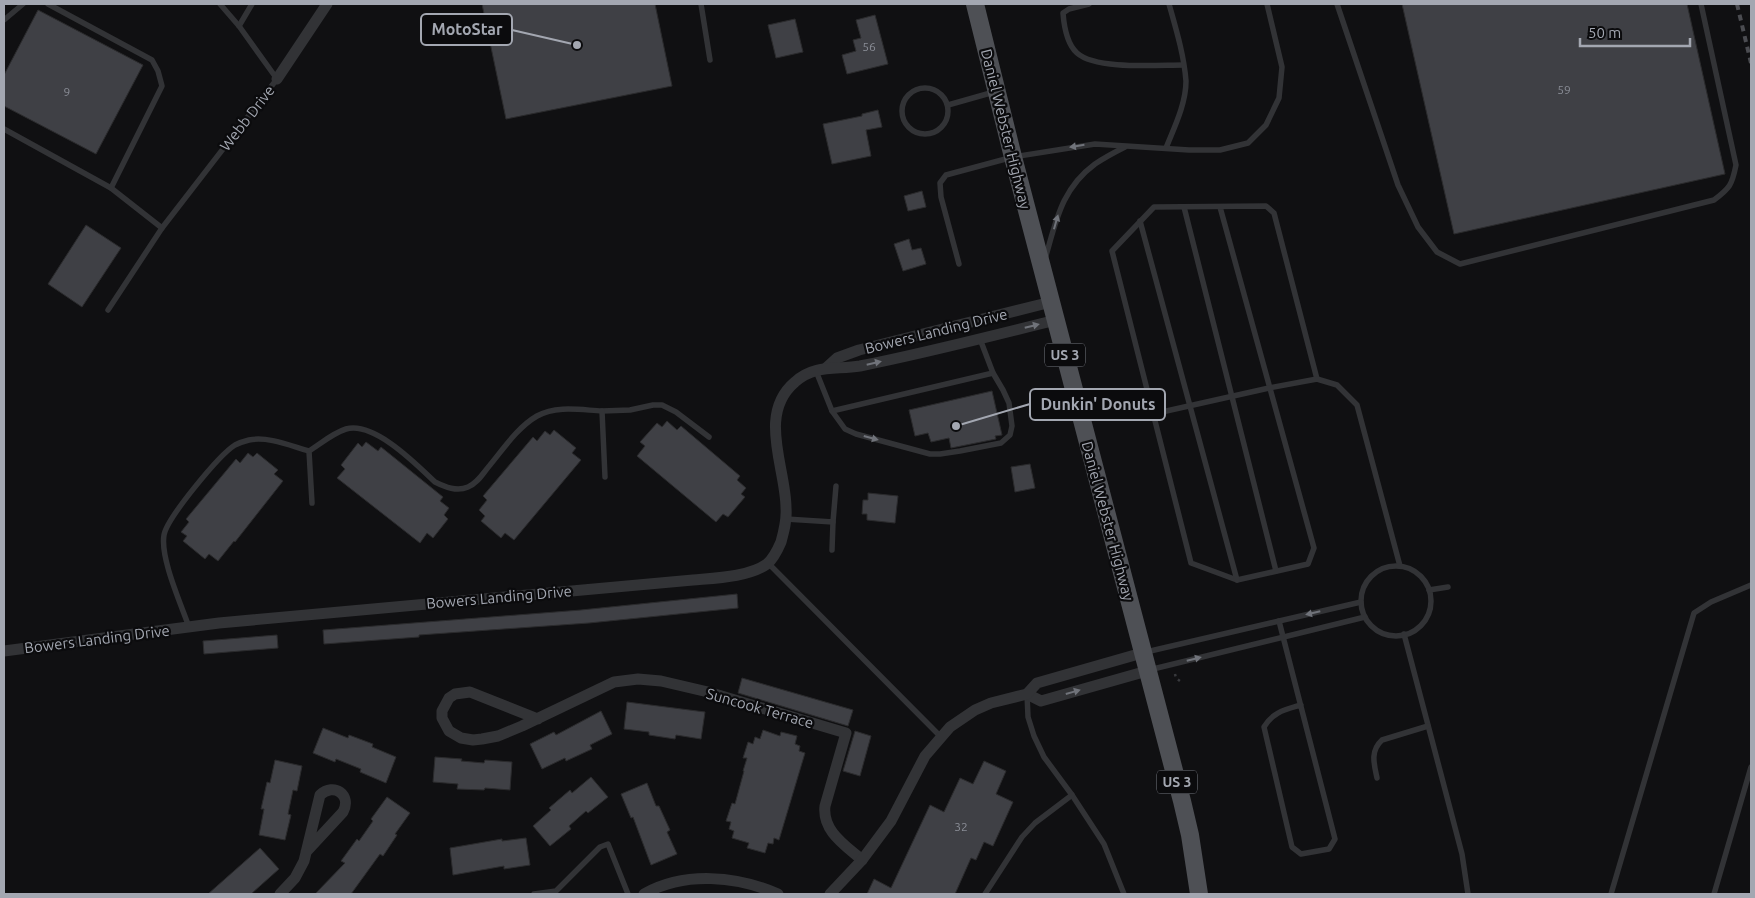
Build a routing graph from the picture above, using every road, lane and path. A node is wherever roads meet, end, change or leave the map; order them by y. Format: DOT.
graph roads {
  1 [pos="23,4"];
  2 [pos="48,4"];
  3 [pos="220,4"];
  4 [pos="252,4"];
  5 [pos="327,4"];
  6 [pos="701,4"];
  7 [pos="975,4"];
  8 [pos="1089,4"];
  9 [pos="1169,4"];
  10 [pos="1266,4"];
  11 [pos="1337,4"];
  12 [pos="1701,4"];
  13 [pos="4,20"];
  14 [pos="239,26"];
  15 [pos="710,60"];
  16 [pos="1183,65"];
  17 [pos="276,80"];
  18 [pos="996,91"];
  19 [pos="948,105"];
  20 [pos="4,129"];
  21 [pos="1125,147"];
  22 [pos="1166,148"];
  23 [pos="1013,156"];
  24 [pos="110,188"];
  25 [pos="1184,207"];
  26 [pos="1220,207"];
  27 [pos="1140,221"];
  28 [pos="162,228"];
  29 [pos="958,264"];
  30 [pos="1043,269"];
  31 [pos="1051,302"];
  32 [pos="108,310"];
  33 [pos="1056,320"];
  34 [pos="980,339"];
  35 [pos="821,369"];
  36 [pos="993,374"];
  37 [pos="1317,379"];
  38 [pos="1269,388"];
  39 [pos="1232,397"];
  40 [pos="1190,406"];
  41 [pos="602,411"];
  42 [pos="832,411"];
  43 [pos="1153,414"];
  44 [pos="709,436"];
  45 [pos="309,451"];
  46 [pos="606,477"];
  47 [pos="836,486"];
  48 [pos="312,503"];
  49 [pos="786,519"];
  50 [pos="833,522"];
  51 [pos="832,550"];
  52 [pos="768,564"];
  53 [pos="1400,566"];
  54 [pos="1276,571"];
  55 [pos="1237,580"];
  56 [pos="1751,585"];
  57 [pos="1448,587"];
  58 [pos="1429,590"];
  59 [pos="1361,602"];
  60 [pos="1365,617"];
  61 [pos="1279,621"];
  62 [pos="189,627"];
  63 [pos="1404,634"];
  64 [pos="1283,637"];
  65 [pos="4,652"];
  66 [pos="1142,653"];
  67 [pos="1147,671"];
  68 [pos="1175,674"];
  69 [pos="1180,681"];
  70 [pos="1027,694"];
  71 [pos="1301,705"];
  72 [pos="538,719"];
  73 [pos="1428,726"];
  74 [pos="941,737"];
  75 [pos="1751,767"];
  76 [pos="1377,778"];
  77 [pos="1072,795"];
  78 [pos="306,852"];
  79 [pos="862,860"];
  80 [pos="280,894"];
  81 [pos="534,894"];
  82 [pos="628,894"];
  83 [pos="644,894"];
  84 [pos="778,894"];
  85 [pos="830,894"];
  86 [pos="985,894"];
  87 [pos="1124,894"];
  88 [pos="1199,894"];
  89 [pos="1468,894"];
  90 [pos="1611,894"];
  91 [pos="1714,894"];
  1 -- 13 [label="lane"];
  2 -- 24 [label="lane"];
  3 -- 14 [label="lane"];
  4 -- 14 [label="lane"];
  5 -- 17 [label="street, Webb Drive"];
  6 -- 15 [label="lane"];
  7 -- 18 [label="main road, Daniel Webster Highway / US 3"];
  8 -- 16 [label="lane"];
  9 -- 16 [label="lane"];
  10 -- 22 [label="lane"];
  11 -- 12 [label="lane"];
  14 -- 17 [label="lane"];
  16 -- 22 [label="lane"];
  17 -- 28 [label="lane, Webb Drive"];
  18 -- 19 [label="lane"];
  18 -- 23 [label="main road, Daniel Webster Highway / US 3"];
  19 -- 19 [label="lane"];
  20 -- 24 [label="lane"];
  21 -- 22 [label="lane"];
  21 -- 23 [label="lane, one-way"];
  30 -- 21 [label="lane, one-way"];
  23 -- 29 [label="lane"];
  23 -- 30 [label="main road, Daniel Webster Highway / US 3"];
  24 -- 28 [label="lane"];
  25 -- 26 [label="lane"];
  25 -- 27 [label="lane"];
  25 -- 39 [label="lane"];
  26 -- 37 [label="lane"];
  26 -- 38 [label="lane"];
  27 -- 40 [label="lane"];
  27 -- 43 [label="lane"];
  28 -- 32 [label="lane, Webb Drive"];
  30 -- 31 [label="main road, Daniel Webster Highway / US 3"];
  31 -- 33 [label="main road, Daniel Webster Highway / US 3"];
  31 -- 35 [label="street, Bowers Landing Drive"];
  34 -- 33 [label="street, Bowers Landing Drive, one-way"];
  33 -- 66 [label="main road, Daniel Webster Highway / US 3"];
  35 -- 34 [label="street, Bowers Landing Drive, one-way"];
  34 -- 36 [label="lane"];
  35 -- 42 [label="lane"];
  35 -- 49 [label="street, Bowers Landing Drive"];
  36 -- 42 [label="lane"];
  42 -- 36 [label="lane, one-way"];
  37 -- 38 [label="lane"];
  37 -- 53 [label="lane"];
  38 -- 39 [label="lane"];
  38 -- 54 [label="lane"];
  39 -- 40 [label="lane"];
  39 -- 54 [label="lane"];
  40 -- 43 [label="lane"];
  40 -- 55 [label="lane"];
  41 -- 44 [label="lane"];
  41 -- 45 [label="lane"];
  41 -- 46 [label="lane"];
  43 -- 55 [label="lane"];
  45 -- 48 [label="lane"];
  45 -- 62 [label="lane"];
  47 -- 50 [label="lane"];
  49 -- 50 [label="lane"];
  49 -- 52 [label="street, Bowers Landing Drive"];
  50 -- 51 [label="lane"];
  52 -- 62 [label="street, Bowers Landing Drive"];
  52 -- 74 [label="lane"];
  53 -- 58 [label="lane"];
  53 -- 59 [label="lane"];
  54 -- 55 [label="lane"];
  56 -- 90 [label="lane"];
  57 -- 58 [label="lane"];
  58 -- 63 [label="lane"];
  59 -- 60 [label="lane"];
  59 -- 61 [label="lane, one-way"];
  60 -- 63 [label="lane"];
  60 -- 64 [label="lane"];
  61 -- 64 [label="lane"];
  61 -- 66 [label="lane"];
  62 -- 65 [label="street, Bowers Landing Drive"];
  63 -- 73 [label="lane"];
  67 -- 64 [label="lane, one-way"];
  64 -- 71 [label="lane"];
  66 -- 67 [label="main road, Daniel Webster Highway / US 3"];
  66 -- 70 [label="street"];
  70 -- 67 [label="street, one-way"];
  67 -- 88 [label="main road, Daniel Webster Highway / US 3"];
  68 -- 69 [label="path"];
  70 -- 74 [label="street"];
  70 -- 77 [label="lane"];
  71 -- 71 [label="lane"];
  72 -- 72 [label="street, Suncook Terrace"];
  72 -- 79 [label="street, Suncook Terrace"];
  73 -- 76 [label="lane"];
  73 -- 89 [label="lane"];
  74 -- 79 [label="street"];
  75 -- 91 [label="lane"];
  77 -- 86 [label="lane"];
  77 -- 87 [label="lane"];
  78 -- 78 [label="street"];
  78 -- 80 [label="street"];
  79 -- 85 [label="street"];
  81 -- 82 [label="lane"];
  83 -- 84 [label="street"];
}
